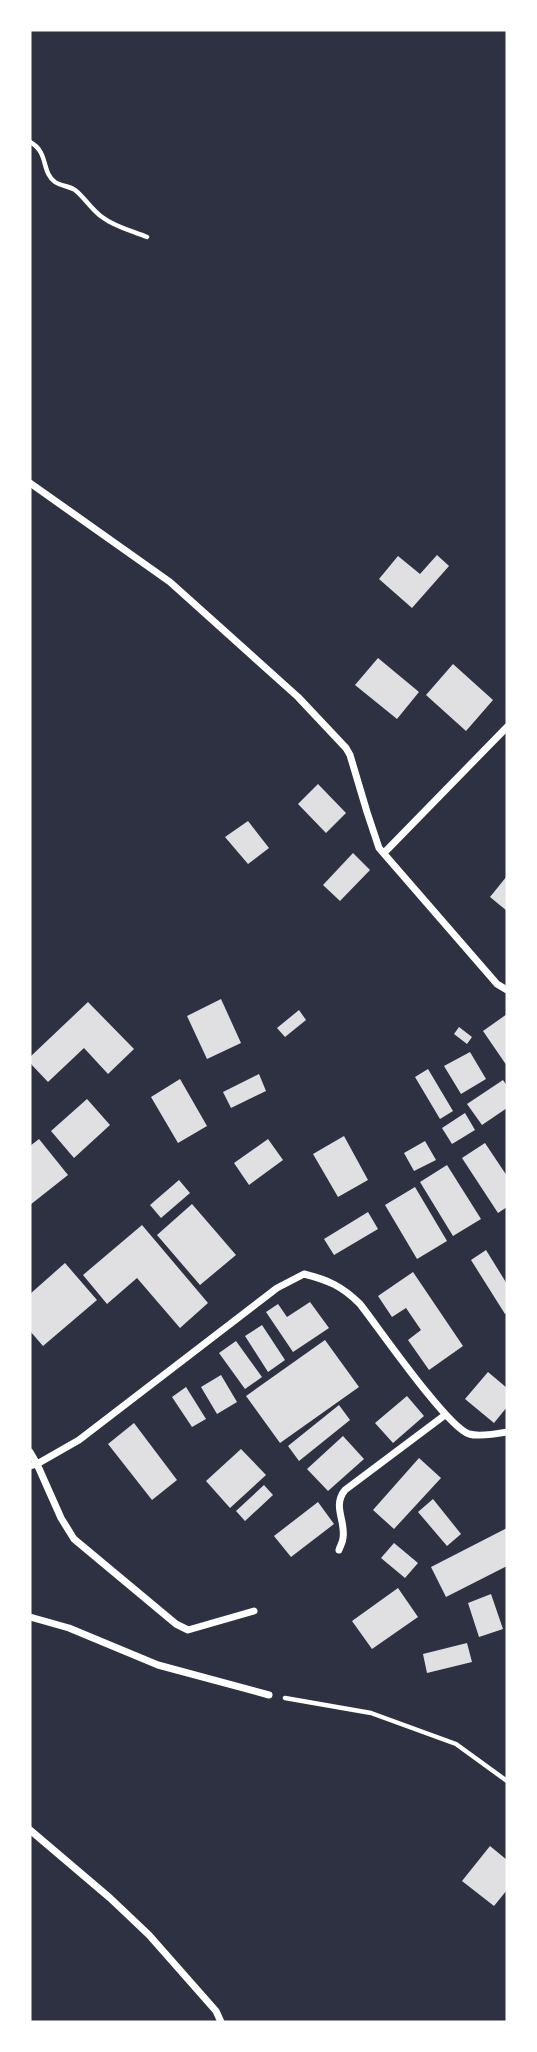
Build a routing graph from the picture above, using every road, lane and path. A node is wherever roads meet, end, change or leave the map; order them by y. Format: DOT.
graph roads {
  1 [pos="30,142"];
  2 [pos="147,237"];
  3 [pos="30,483"];
  4 [pos="507,727"];
  5 [pos="384,853"];
  6 [pos="507,990"];
  7 [pos="445,1415"];
  8 [pos="507,1432"];
  9 [pos="30,1452"];
  10 [pos="34,1465"];
  11 [pos="339,1550"];
  12 [pos="254,1611"];
  13 [pos="30,1617"];
  14 [pos="269,1695"];
  15 [pos="507,1781"];
  16 [pos="30,1830"];
  17 [pos="221,2022"];
  1 -- 2 [label="path"];
  3 -- 5 [label="street"];
  4 -- 5 [label="street"];
  5 -- 6 [label="street"];
  7 -- 8 [label="street"];
  7 -- 10 [label="street"];
  7 -- 11 [label="street"];
  9 -- 10 [label="street"];
  10 -- 12 [label="street"];
  13 -- 14 [label="street"];
  14 -- 15 [label="path"];
  16 -- 17 [label="street"];
}
